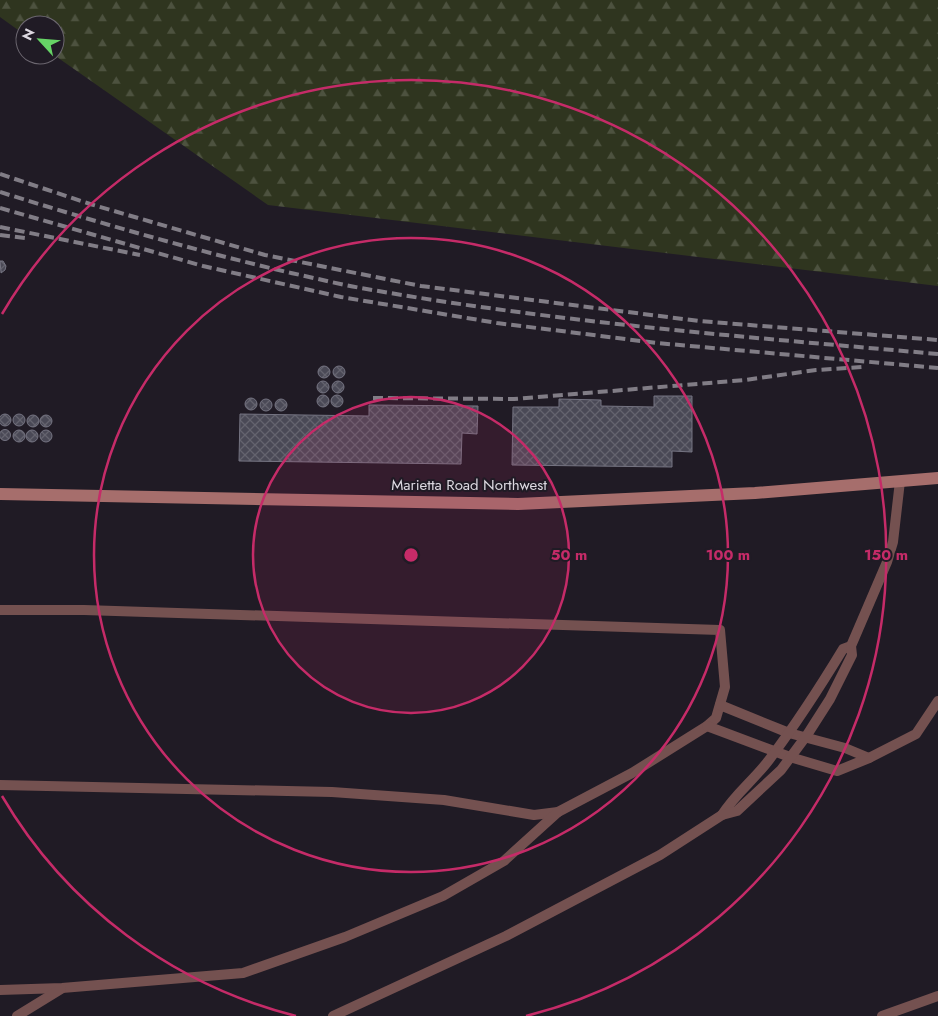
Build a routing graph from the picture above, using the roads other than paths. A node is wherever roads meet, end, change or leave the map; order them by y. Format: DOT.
graph roads {
  1 [pos="938,478"];
  2 [pos="900,481"];
  3 [pos="0,494"];
  4 [pos="0,610"];
  5 [pos="851,646"];
  6 [pos="938,701"];
  7 [pos="720,705"];
  8 [pos="707,726"];
  9 [pos="788,733"];
  10 [pos="805,738"];
  11 [pos="776,751"];
  12 [pos="790,757"];
  13 [pos="869,758"];
  14 [pos="0,785"];
  15 [pos="558,812"];
  16 [pos="722,815"];
  17 [pos="62,988"];
  18 [pos="0,990"];
  19 [pos="938,996"];
  20 [pos="17,1016"];
  21 [pos="333,1016"];
  22 [pos="882,1016"];
  1 -- 2 [label="street, Marietta Road Northwest"];
  2 -- 3 [label="street, Marietta Road Northwest"];
  2 -- 5 [label="lane"];
  4 -- 7 [label="lane"];
  5 -- 9 [label="lane"];
  5 -- 10 [label="lane"];
  6 -- 13 [label="lane"];
  7 -- 8 [label="lane"];
  7 -- 9 [label="lane"];
  8 -- 11 [label="lane"];
  8 -- 15 [label="lane"];
  9 -- 10 [label="lane"];
  9 -- 11 [label="lane"];
  10 -- 12 [label="lane"];
  10 -- 13 [label="lane"];
  11 -- 12 [label="lane"];
  11 -- 16 [label="lane"];
  12 -- 13 [label="lane"];
  12 -- 16 [label="lane"];
  14 -- 15 [label="lane"];
  15 -- 17 [label="lane"];
  16 -- 21 [label="lane"];
  17 -- 18 [label="lane"];
  17 -- 20 [label="lane"];
  19 -- 22 [label="lane"];
}
